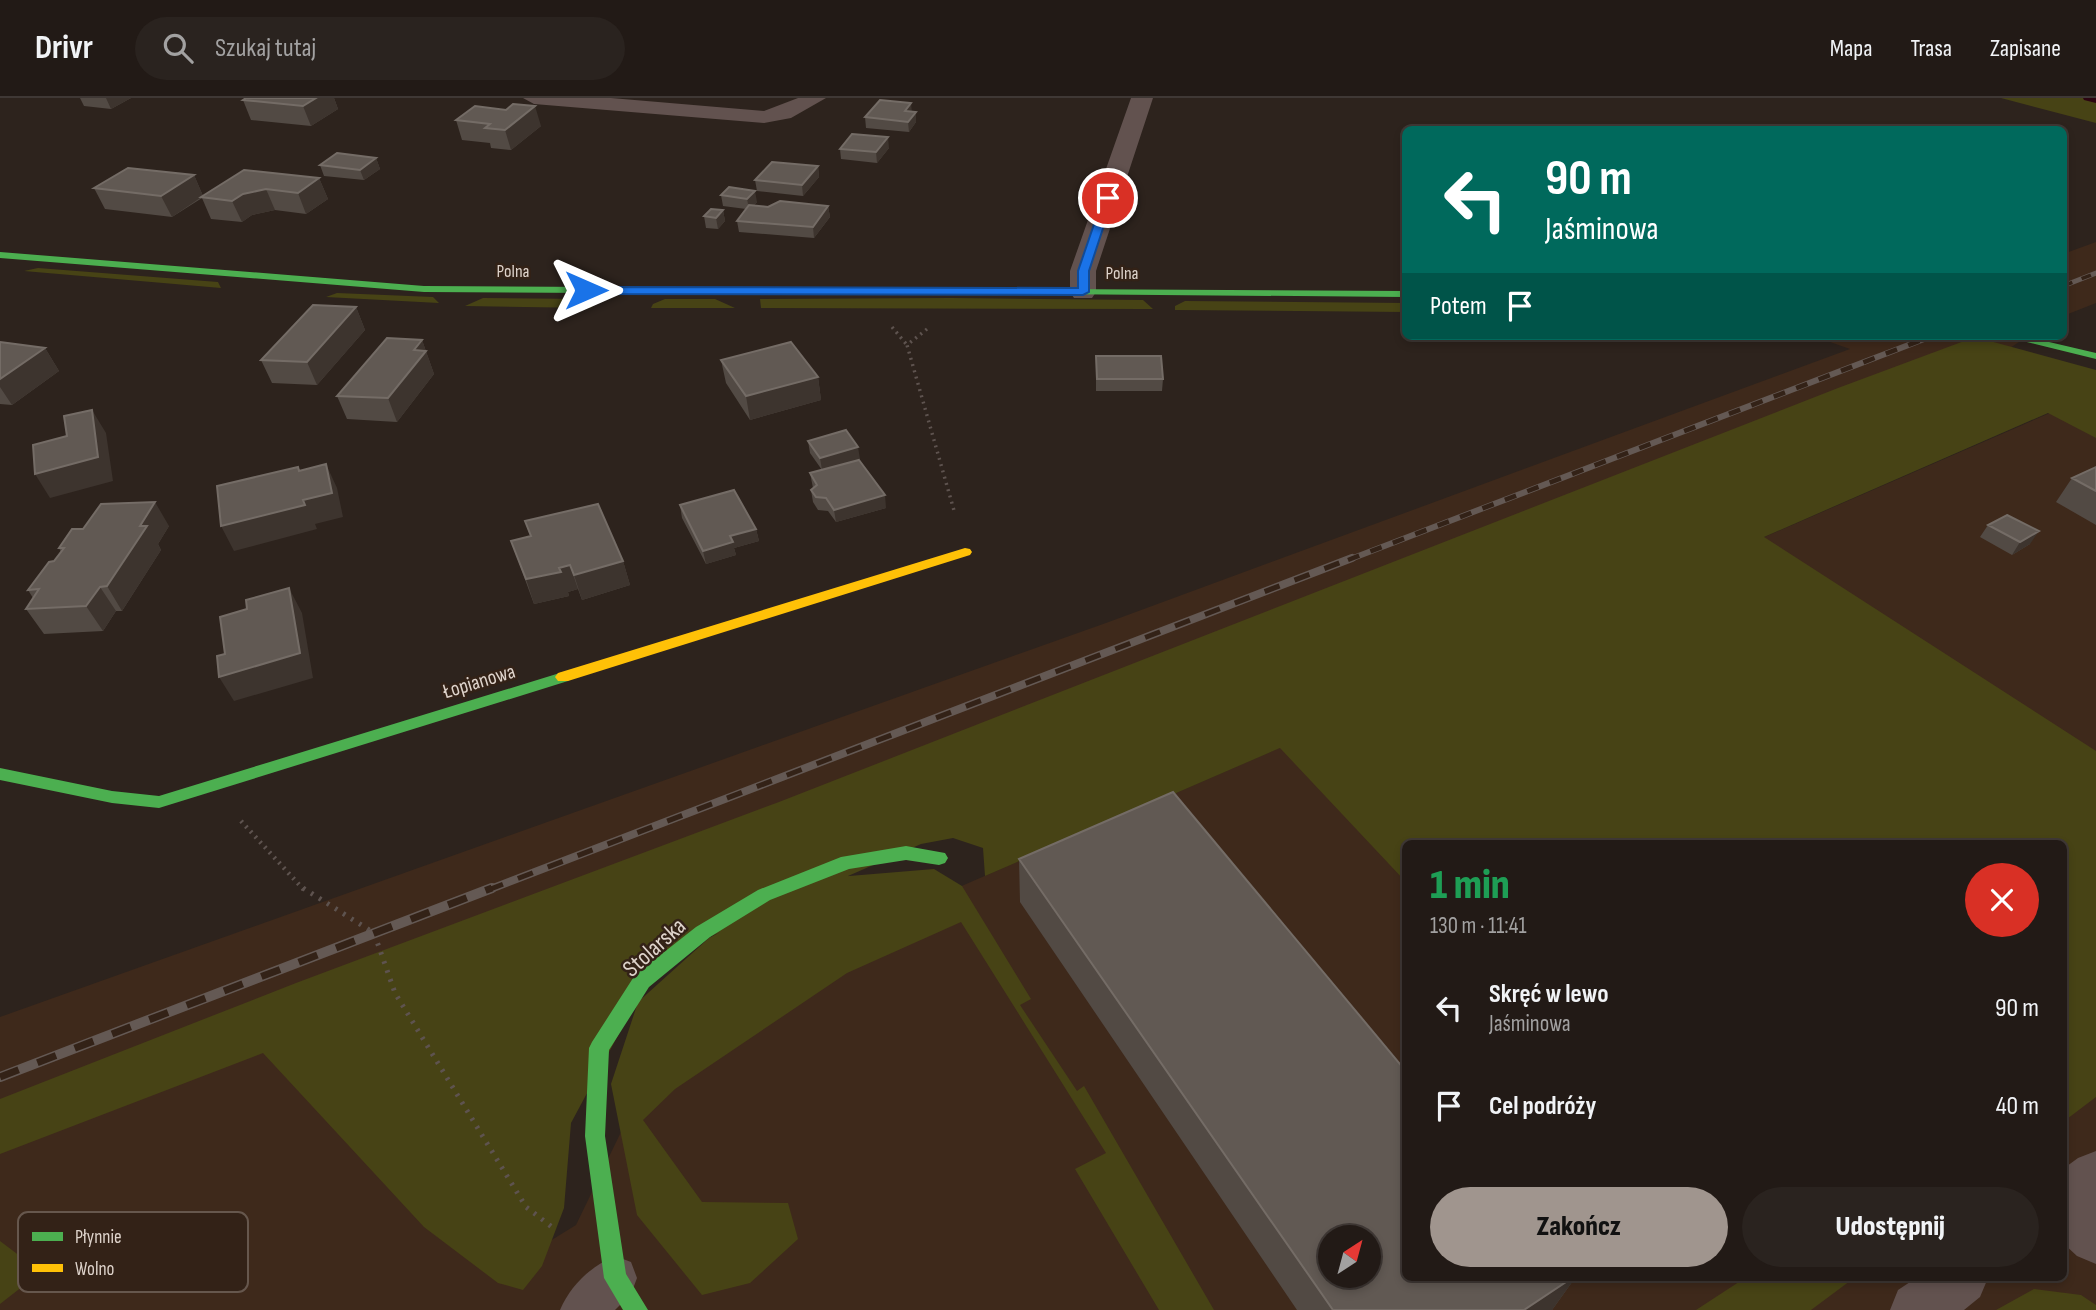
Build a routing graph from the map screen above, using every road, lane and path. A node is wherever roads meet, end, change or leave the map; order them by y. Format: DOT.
graph roads {
  1 [pos="534,98"];
  2 [pos="815,98"];
  3 [pos="1142,98"];
  4 [pos="0,255"];
  5 [pos="1083,292"];
  6 [pos="1402,295"];
  7 [pos="885,318"];
  8 [pos="933,325"];
  9 [pos="2026,340"];
  10 [pos="907,345"];
  11 [pos="2096,356"];
  12 [pos="965,552"];
  13 [pos="0,774"];
  14 [pos="217,784"];
  15 [pos="939,858"];
  16 [pos="2096,1176"];
  17 [pos="2067,1199"];
  18 [pos="2067,1212"];
  19 [pos="2096,1237"];
  20 [pos="1957,1281"];
  21 [pos="626,1294"];
  22 [pos="583,1310"];
  23 [pos="1918,1310"];
  1 -- 2 [label="street"];
  3 -- 5 [label="street"];
  4 -- 5 [label="street, Polna"];
  5 -- 6 [label="street, Polna"];
  7 -- 10 [label="path"];
  8 -- 10 [label="path"];
  9 -- 11 [label="street"];
  10 -- 12 [label="path"];
  12 -- 14 [label="street, Łopianowa"];
  13 -- 14 [label="street, Łopianowa"];
  14 -- 21 [label="path"];
  15 -- 21 [label="street, Stolarska"];
  16 -- 17 [label="street"];
  18 -- 19 [label="street"];
  20 -- 23 [label="street"];
  21 -- 22 [label="lane"];
}
